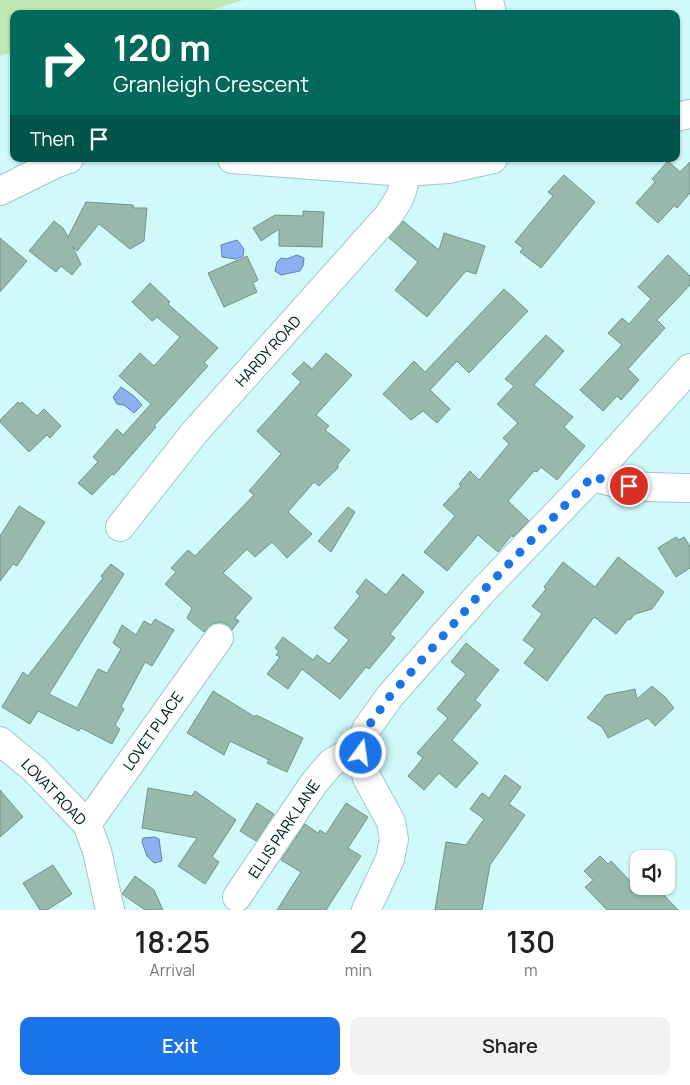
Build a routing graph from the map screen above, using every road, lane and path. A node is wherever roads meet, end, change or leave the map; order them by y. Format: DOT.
graph roads {
  1 [pos="60,162"];
  2 [pos="272,162"];
  3 [pos="478,162"];
  4 [pos="405,172"];
  5 [pos="0,191"];
  6 [pos="690,368"];
  7 [pos="593,476"];
  8 [pos="690,488"];
  9 [pos="120,527"];
  10 [pos="219,638"];
  11 [pos="0,741"];
  12 [pos="361,753"];
  13 [pos="87,824"];
  14 [pos="237,897"];
  15 [pos="110,910"];
  16 [pos="366,910"];
  1 -- 5 [label="street"];
  2 -- 4 [label="street"];
  3 -- 4 [label="street"];
  4 -- 9 [label="street, HARDY ROAD"];
  6 -- 7 [label="street"];
  7 -- 8 [label="street"];
  7 -- 12 [label="street"];
  10 -- 13 [label="street, LOVET PLACE"];
  11 -- 13 [label="street, LOVAT ROAD"];
  12 -- 14 [label="street, ELLIS PARK LANE"];
  12 -- 16 [label="street"];
  13 -- 15 [label="street, LOVAT ROAD"];
}
